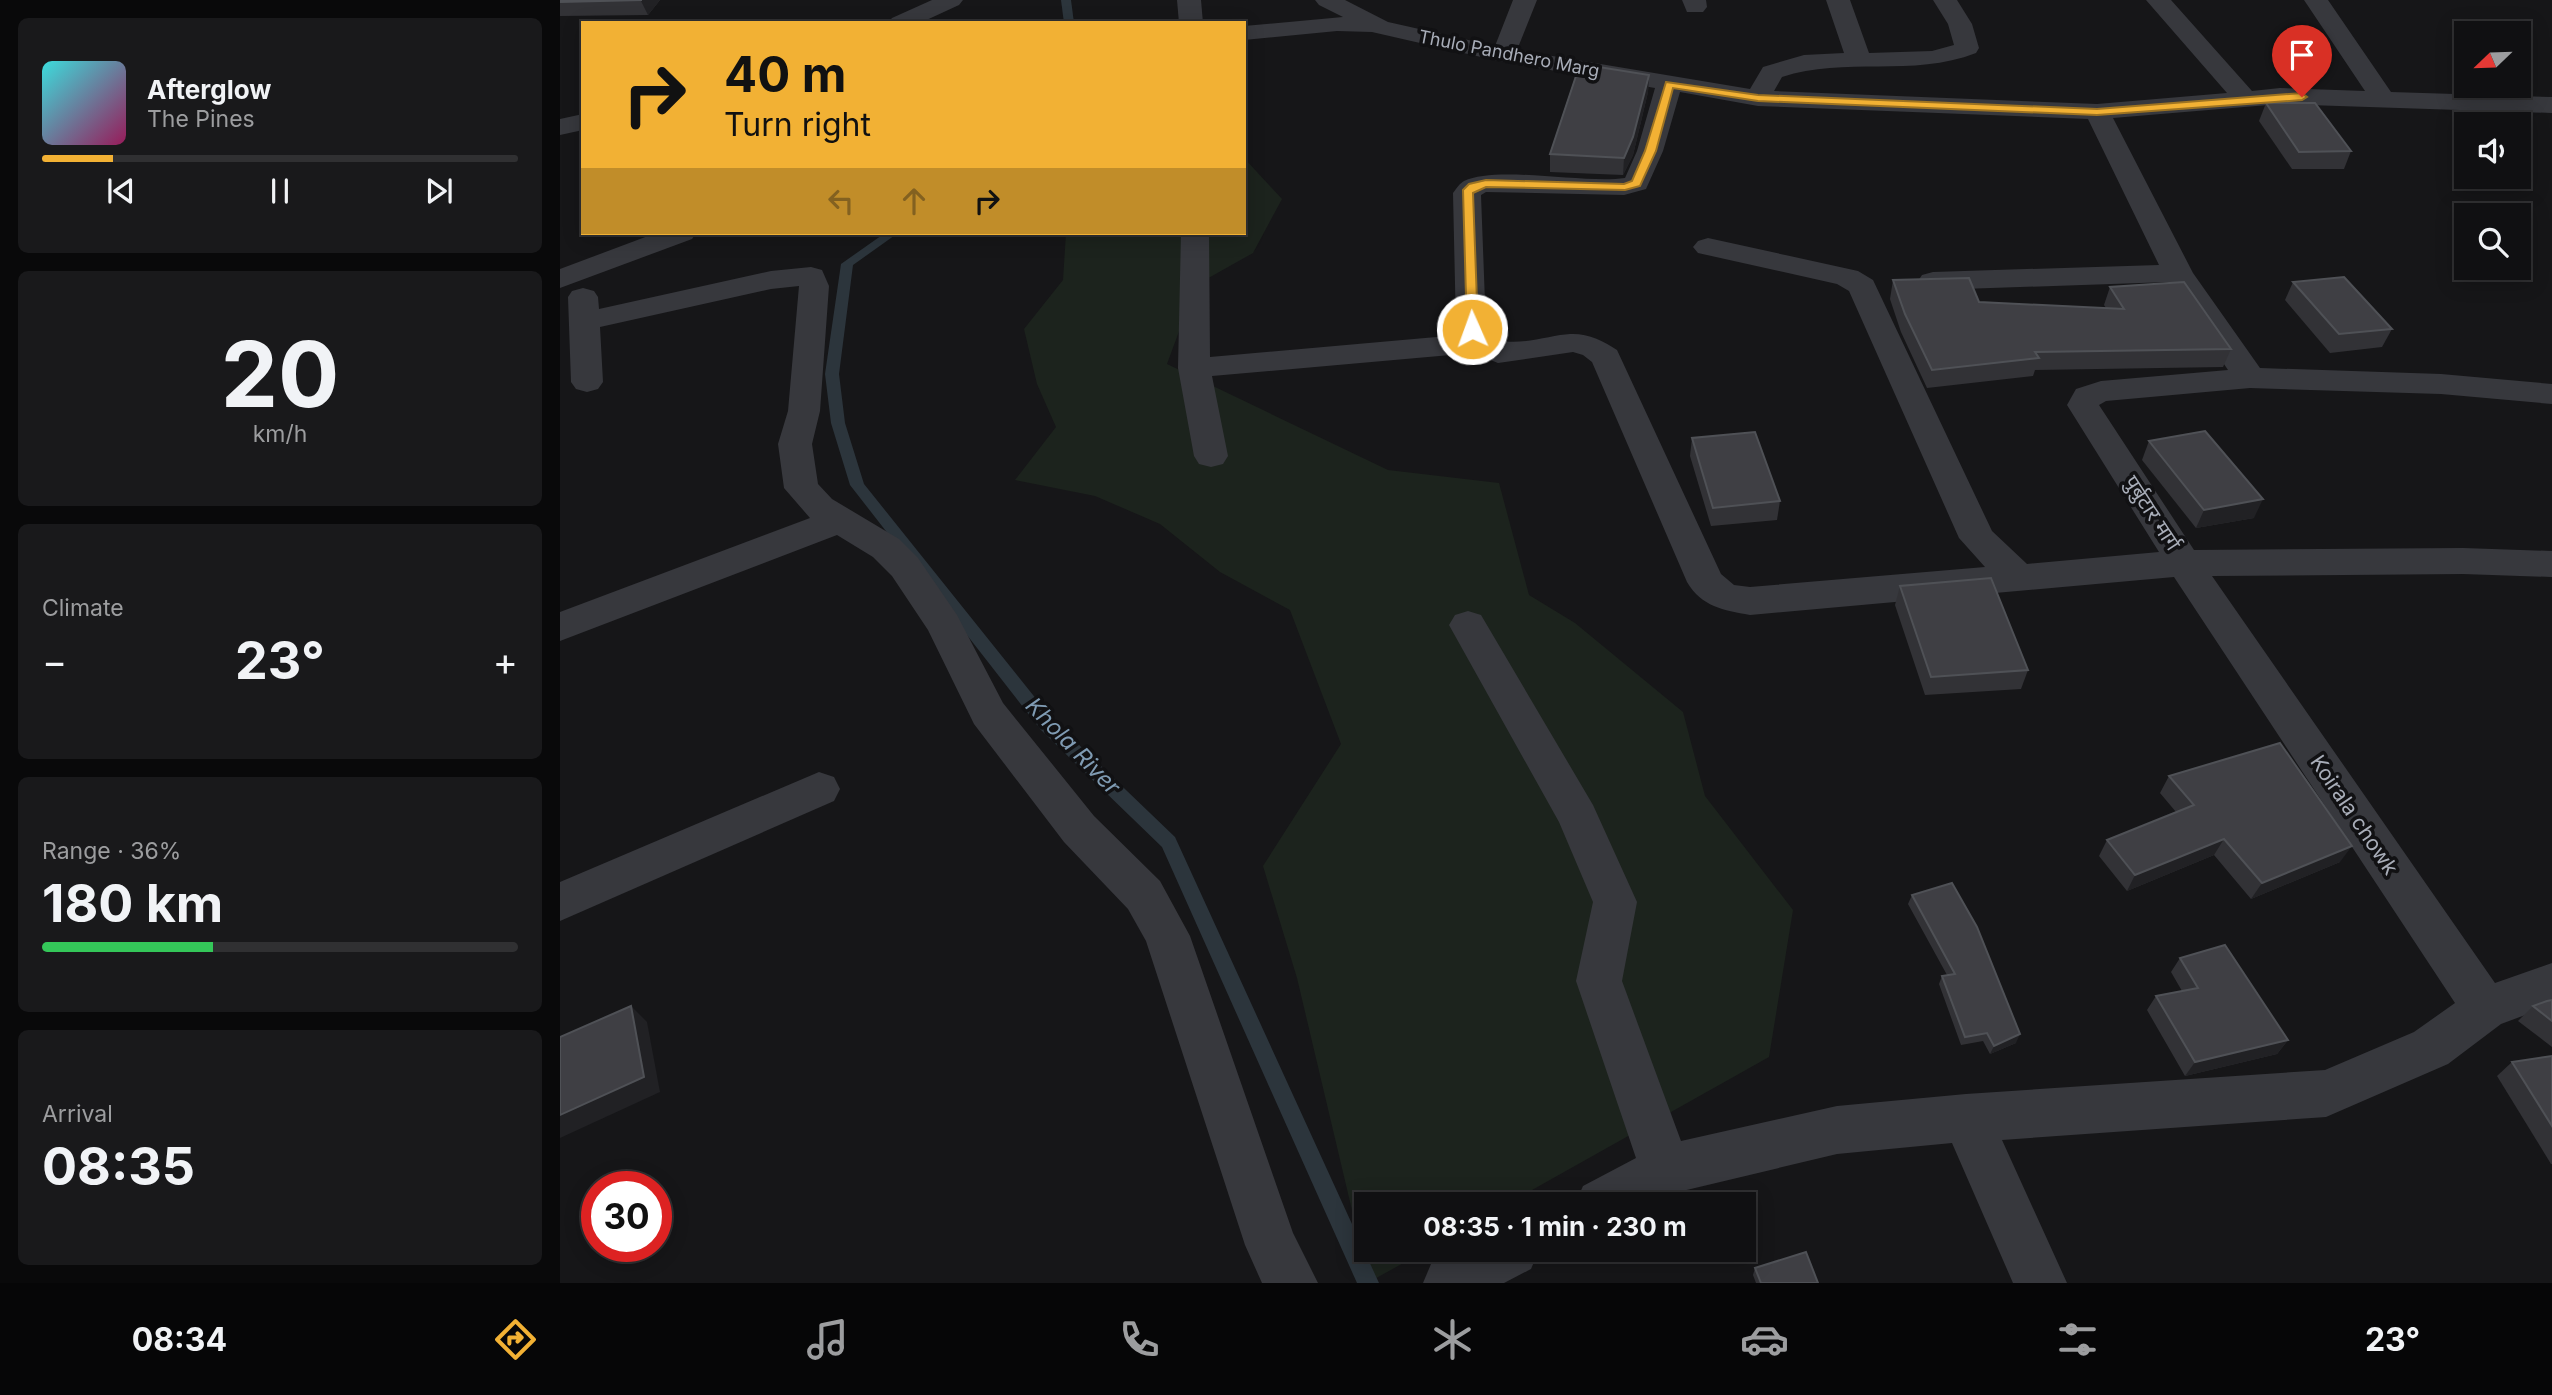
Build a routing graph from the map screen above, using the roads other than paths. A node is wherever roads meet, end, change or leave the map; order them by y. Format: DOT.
graph roads {
  1 [pos="951,0"];
  2 [pos="1189,0"];
  3 [pos="1327,0"];
  4 [pos="1525,0"];
  5 [pos="1838,0"];
  6 [pos="1945,0"];
  7 [pos="2158,0"];
  8 [pos="2316,0"];
  9 [pos="904,21"];
  10 [pos="1191,21"];
  11 [pos="1380,27"];
  12 [pos="1246,33"];
  13 [pos="1503,55"];
  14 [pos="1859,61"];
  15 [pos="1669,85"];
  16 [pos="1758,98"];
  17 [pos="2375,98"];
  18 [pos="2246,99"];
  19 [pos="2548,102"];
  20 [pos="2097,112"];
  21 [pos="581,122"];
  22 [pos="560,127"];
  23 [pos="677,235"];
  24 [pos="1195,235"];
  25 [pos="1708,247"];
  26 [pos="2178,273"];
  27 [pos="571,274"];
  28 [pos="1933,281"];
  29 [pos="584,321"];
  30 [pos="1478,343"];
  31 [pos="1195,368"];
  32 [pos="2250,378"];
  33 [pos="587,382"];
  34 [pos="2552,394"];
  35 [pos="1210,456"];
  36 [pos="841,520"];
  37 [pos="2184,563"];
  38 [pos="2552,564"];
  39 [pos="2017,576"];
  40 [pos="1468,625"];
  41 [pos="560,627"];
  42 [pos="818,789"];
  43 [pos="560,902"];
  44 [pos="2552,984"];
  45 [pos="2485,1008"];
  46 [pos="1966,1118"];
  47 [pos="1666,1170"];
  48 [pos="1624,1192"];
  49 [pos="1489,1262"];
  50 [pos="1457,1279"];
  51 [pos="1291,1283"];
  52 [pos="2040,1283"];
  1 -- 9 [label="street"];
  2 -- 10 [label="street"];
  3 -- 11 [label="street, Thulo Pandhero Marg"];
  4 -- 13 [label="street"];
  5 -- 14 [label="street"];
  6 -- 14 [label="street"];
  7 -- 18 [label="street"];
  8 -- 17 [label="street"];
  11 -- 12 [label="street"];
  11 -- 13 [label="street, Thulo Pandhero Marg"];
  13 -- 15 [label="street, Thulo Pandhero Marg"];
  14 -- 16 [label="street"];
  15 -- 16 [label="street, Thulo Pandhero Marg"];
  15 -- 30 [label="street"];
  16 -- 20 [label="street, Thulo Pandhero Marg"];
  17 -- 18 [label="street, Thulo Pandhero Marg"];
  17 -- 19 [label="street, Thulo Pandhero Marg"];
  18 -- 20 [label="street, Thulo Pandhero Marg"];
  20 -- 26 [label="street"];
  21 -- 22 [label="street"];
  23 -- 27 [label="street"];
  24 -- 31 [label="street"];
  25 -- 39 [label="street"];
  26 -- 28 [label="street"];
  26 -- 32 [label="street"];
  27 -- 29 [label="street"];
  29 -- 33 [label="street"];
  29 -- 36 [label="street"];
  30 -- 31 [label="street"];
  30 -- 39 [label="street"];
  31 -- 35 [label="street"];
  32 -- 34 [label="street"];
  32 -- 37 [label="street, पुर्बुटार मार्ग"];
  36 -- 41 [label="street"];
  36 -- 51 [label="street"];
  37 -- 38 [label="street, पुर्बुटार मार्ग"];
  37 -- 39 [label="street"];
  37 -- 45 [label="street, Koirala chowk"];
  40 -- 47 [label="street"];
  42 -- 43 [label="street"];
  44 -- 45 [label="street"];
  45 -- 46 [label="street"];
  46 -- 47 [label="street"];
  46 -- 52 [label="street"];
  47 -- 48 [label="street"];
  49 -- 50 [label="street"];
}
